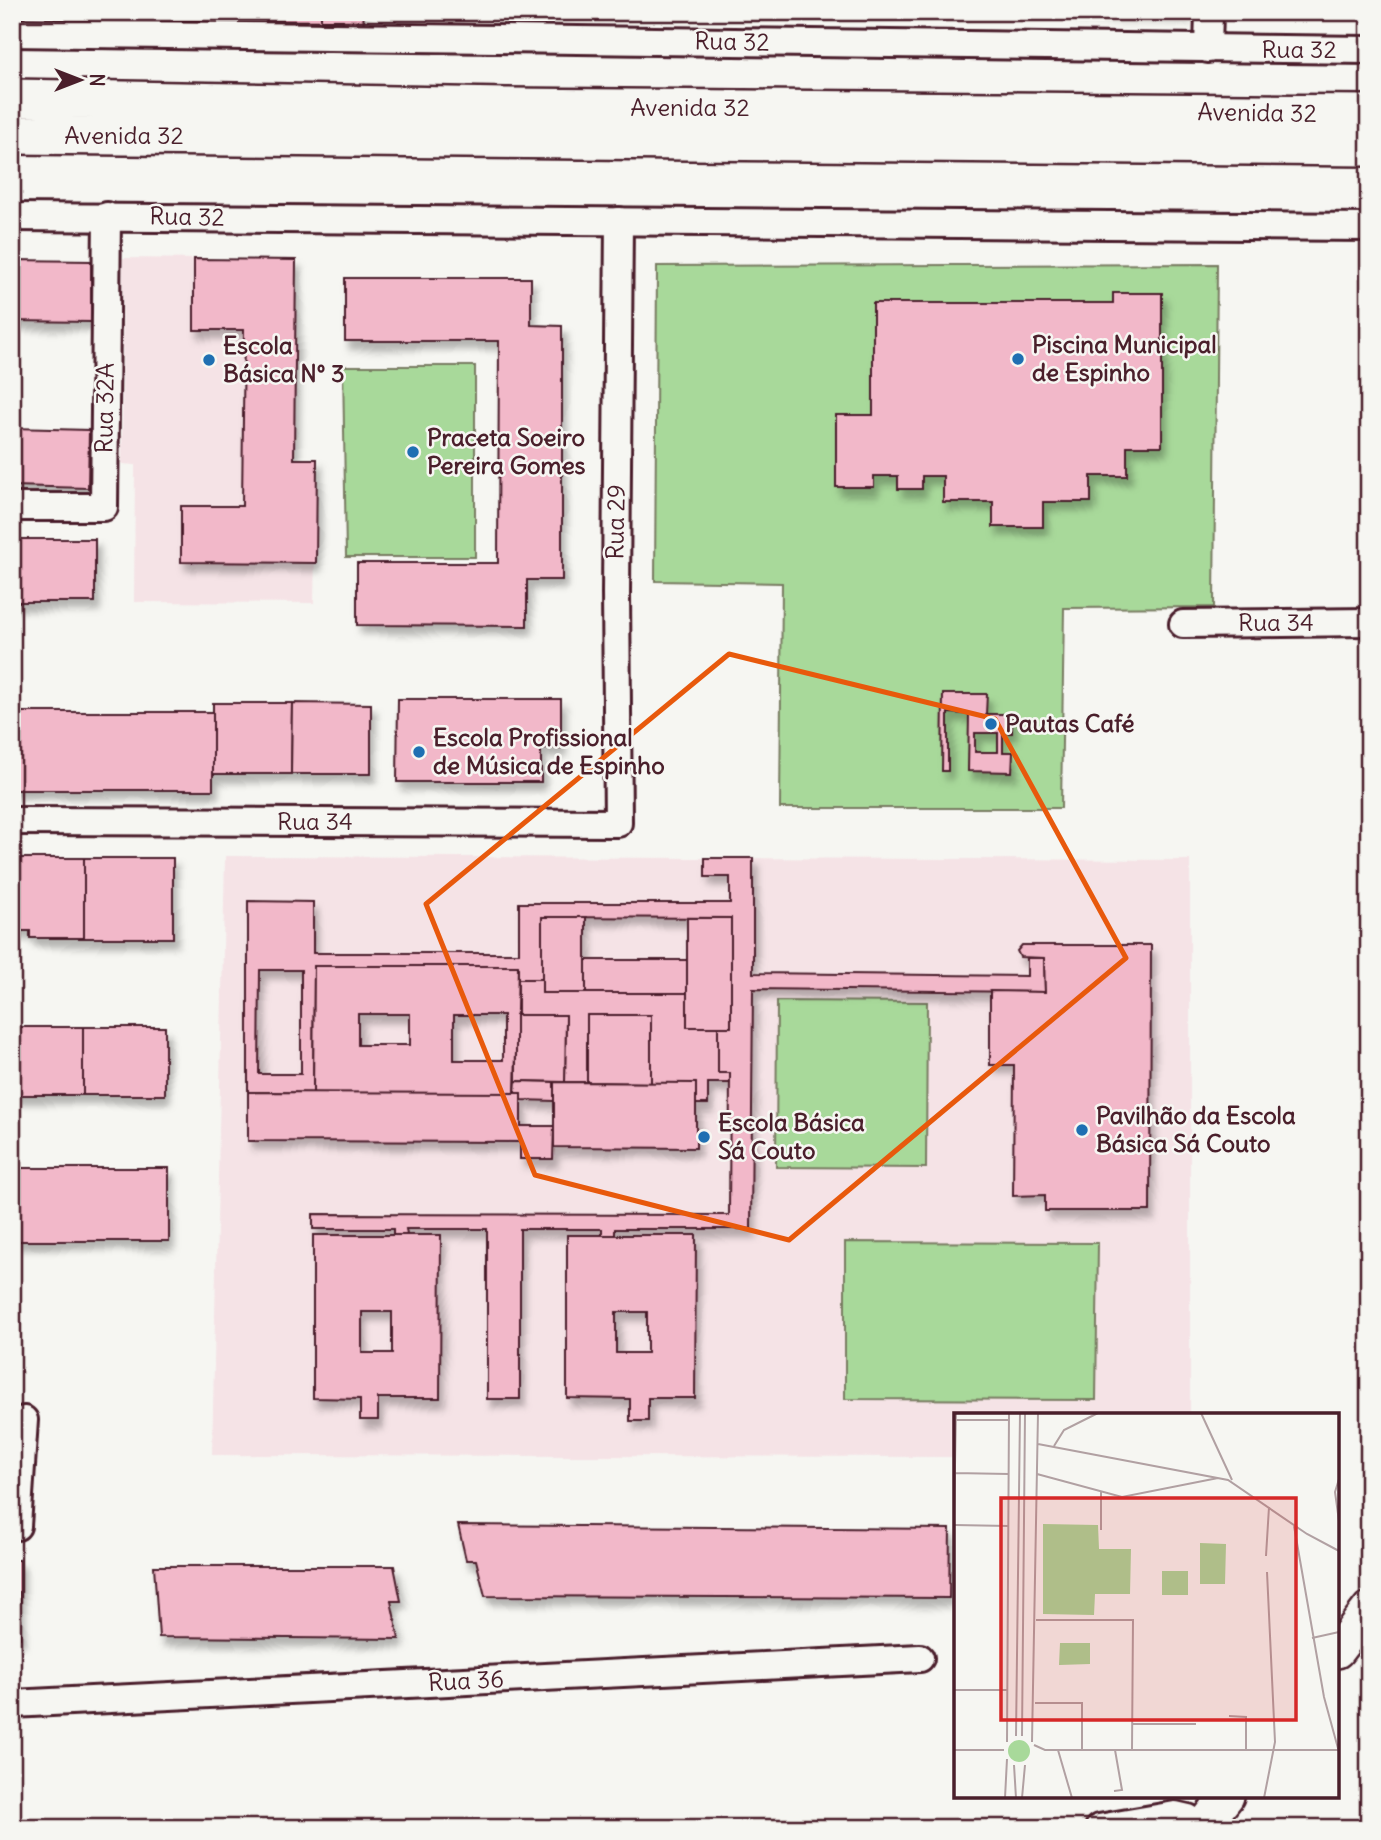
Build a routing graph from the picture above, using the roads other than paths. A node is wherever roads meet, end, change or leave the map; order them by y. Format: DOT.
graph roads {
  1 [pos="1209,12"];
  2 [pos="182,25"];
  3 [pos="12,33"];
  4 [pos="1208,49"];
  5 [pos="1369,50"];
  6 [pos="12,98"];
  7 [pos="1369,114"];
  8 [pos="12,135"];
  9 [pos="1369,147"];
  10 [pos="12,216"];
  11 [pos="107,216"];
  12 [pos="620,222"];
  13 [pos="1369,228"];
  14 [pos="12,507"];
  15 [pos="1369,622"];
  16 [pos="1183,624"];
  17 [pos="12,821"];
  18 [pos="618,823"];
  19 [pos="24,1420"];
  20 [pos="12,1526"];
  21 [pos="1369,1609"];
  22 [pos="1339,1648"];
  23 [pos="920,1658"];
  24 [pos="12,1704"];
  25 [pos="1225,1798"];
  26 [pos="1203,1827"];
  27 [pos="1099,1828"];
  1 -- 4 [label="street"];
  2 -- 3 [label="street, Rua 32"];
  2 -- 4 [label="street, Rua 32"];
  4 -- 5 [label="street, Rua 32"];
  6 -- 7 [label="main road, Avenida 32"];
  8 -- 9 [label="main road, Avenida 32"];
  10 -- 11 [label="street, Rua 32"];
  11 -- 12 [label="street, Rua 32"];
  11 -- 14 [label="street, Rua 32A"];
  12 -- 13 [label="street, Rua 32"];
  12 -- 18 [label="street, Rua 29"];
  15 -- 16 [label="street, Rua 34"];
  17 -- 18 [label="street, Rua 34"];
  19 -- 20 [label="street"];
  21 -- 22 [label="street"];
  23 -- 24 [label="street, Rua 36"];
  25 -- 26 [label="street"];
  26 -- 27 [label="street"];
}
